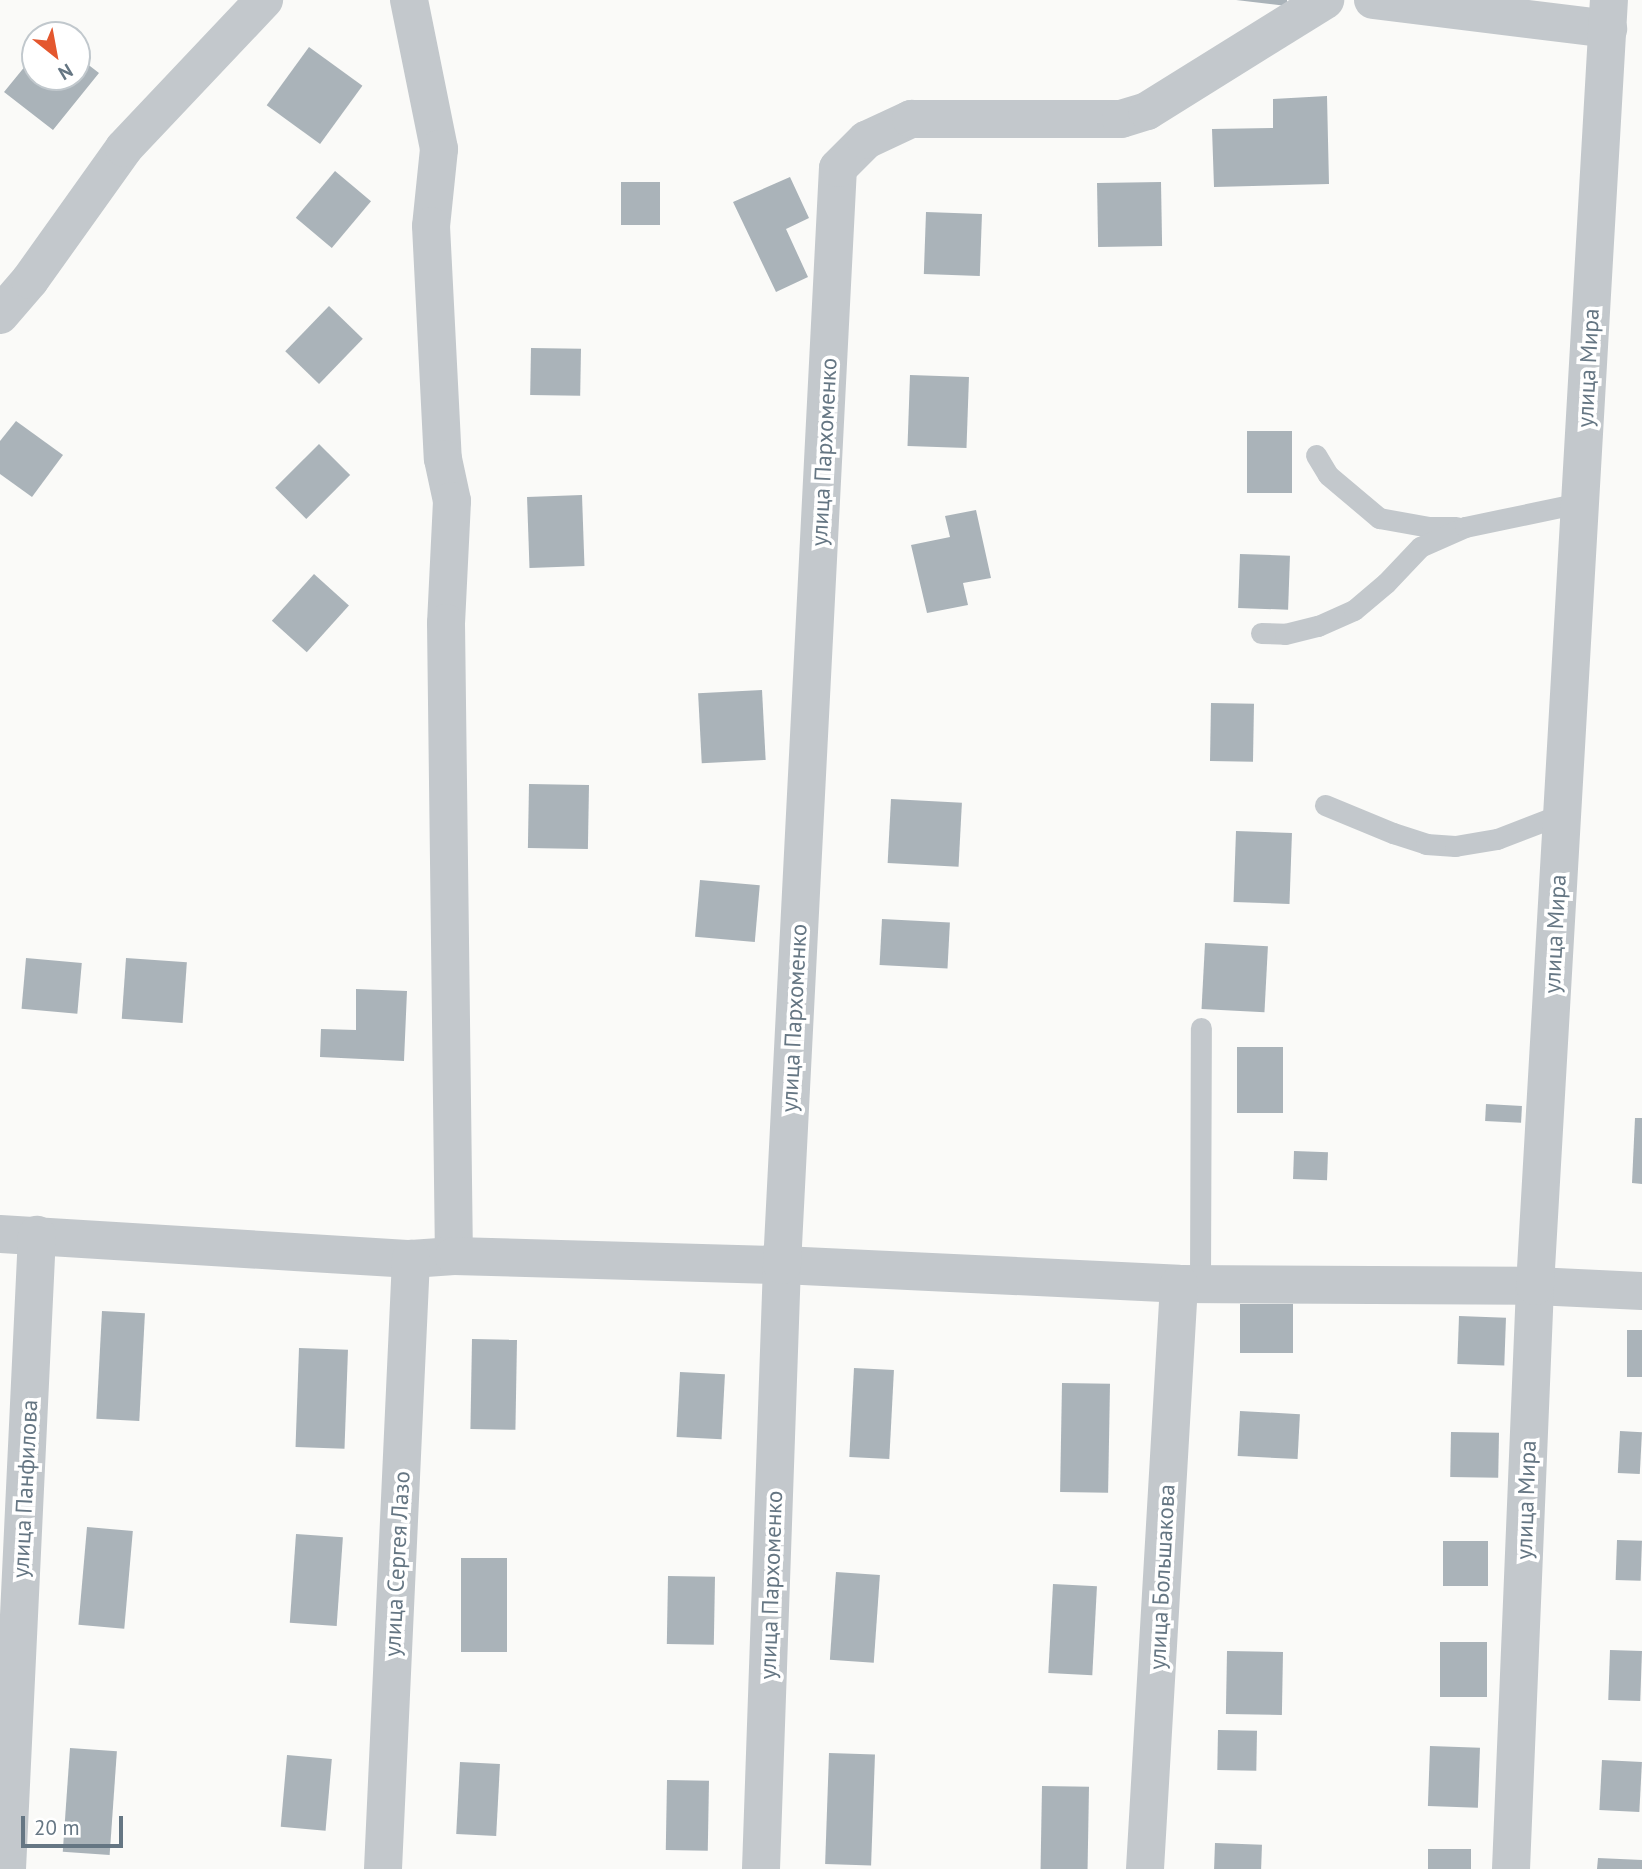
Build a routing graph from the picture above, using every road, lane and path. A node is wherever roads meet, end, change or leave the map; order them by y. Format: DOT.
graph roads {
  1 [pos="264,0"];
  2 [pos="409,0"];
  3 [pos="1325,0"];
  4 [pos="1373,0"];
  5 [pos="1461,5"];
  6 [pos="1608,15"];
  7 [pos="0,315"];
  8 [pos="1316,455"];
  9 [pos="1580,503"];
  10 [pos="1465,527"];
  11 [pos="1261,633"];
  12 [pos="1325,805"];
  13 [pos="1562,814"];
  14 [pos="1201,1028"];
  15 [pos="18,1234"];
  16 [pos="454,1256"];
  17 [pos="411,1259"];
  18 [pos="782,1265"];
  19 [pos="1189,1284"];
  20 [pos="1535,1286"];
  21 [pos="1642,1291"];
  22 [pos="7,1869"];
  23 [pos="383,1869"];
  24 [pos="761,1869"];
  25 [pos="1145,1869"];
  26 [pos="1511,1869"];
  1 -- 7 [label="street"];
  2 -- 16 [label="street"];
  3 -- 18 [label="street, улица Пархоменко"];
  4 -- 5 [label="street"];
  5 -- 6 [label="street"];
  6 -- 9 [label="street, улица Мира"];
  8 -- 10 [label="lane"];
  9 -- 10 [label="lane"];
  9 -- 13 [label="street, улица Мира"];
  10 -- 11 [label="lane"];
  12 -- 13 [label="lane"];
  13 -- 20 [label="street, улица Мира"];
  14 -- 19 [label="lane"];
  15 -- 17 [label="street"];
  15 -- 22 [label="street, улица Панфилова"];
  16 -- 17 [label="street"];
  16 -- 18 [label="street"];
  17 -- 23 [label="street, улица Сергея Лазо"];
  18 -- 19 [label="street"];
  18 -- 24 [label="street, улица Пархоменко"];
  19 -- 20 [label="street"];
  19 -- 25 [label="street, улица Большакова"];
  20 -- 21 [label="street"];
  20 -- 26 [label="street, улица Мира"];
}
